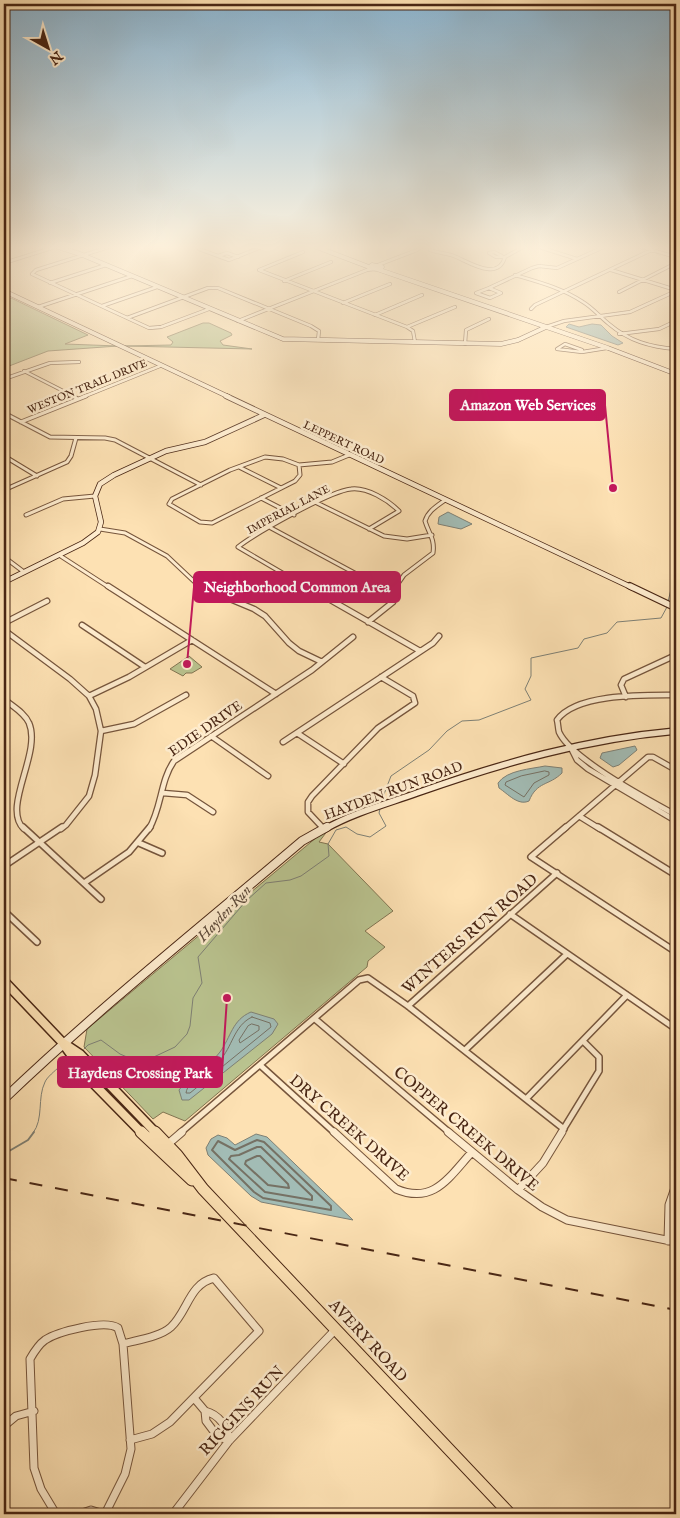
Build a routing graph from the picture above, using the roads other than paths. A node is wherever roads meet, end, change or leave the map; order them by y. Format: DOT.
graph roads {
  1 [pos="58,317"];
  2 [pos="130,317"];
  3 [pos="186,317"];
  4 [pos="228,317"];
  5 [pos="249,317"];
  6 [pos="289,317"];
  7 [pos="380,317"];
  8 [pos="431,317"];
  9 [pos="517,317"];
  10 [pos="600,317"];
  11 [pos="127,318"];
  12 [pos="489,319"];
  13 [pos="238,321"];
  14 [pos="676,321"];
  15 [pos="407,327"];
  16 [pos="546,327"];
  17 [pos="619,334"];
  18 [pos="318,340"];
  19 [pos="415,342"];
  20 [pos="464,344"];
  21 [pos="607,348"];
  22 [pos="676,349"];
  23 [pos="582,350"];
  24 [pos="79,362"];
  25 [pos="160,366"];
  26 [pos="24,371"];
  27 [pos="676,374"];
  28 [pos="4,379"];
  29 [pos="78,399"];
  30 [pos="4,413"];
  31 [pos="264,415"];
  32 [pos="21,422"];
  33 [pos="76,438"];
  34 [pos="350,455"];
  35 [pos="4,456"];
  36 [pos="150,458"];
  37 [pos="299,466"];
  38 [pos="239,467"];
  39 [pos="37,476"];
  40 [pos="201,486"];
  41 [pos="281,488"];
  42 [pos="4,490"];
  43 [pos="95,496"];
  44 [pos="261,498"];
  45 [pos="445,500"];
  46 [pos="318,503"];
  47 [pos="26,515"];
  48 [pos="294,516"];
  49 [pos="271,528"];
  50 [pos="100,529"];
  51 [pos="369,529"];
  52 [pos="432,535"];
  53 [pos="59,555"];
  54 [pos="4,557"];
  55 [pos="24,572"];
  56 [pos="4,582"];
  57 [pos="394,588"];
  58 [pos="47,601"];
  59 [pos="676,608"];
  60 [pos="368,622"];
  61 [pos="4,623"];
  62 [pos="82,625"];
  63 [pos="4,630"];
  64 [pos="439,636"];
  65 [pos="353,637"];
  66 [pos="192,640"];
  67 [pos="420,651"];
  68 [pos="676,656"];
  69 [pos="322,662"];
  70 [pos="145,668"];
  71 [pos="381,677"];
  72 [pos="276,694"];
  73 [pos="186,695"];
  74 [pos="676,695"];
  75 [pos="89,696"];
  76 [pos="626,697"];
  77 [pos="4,699"];
  78 [pos="102,731"];
  79 [pos="676,731"];
  80 [pos="297,733"];
  81 [pos="211,736"];
  82 [pos="283,742"];
  83 [pos="571,747"];
  84 [pos="344,764"];
  85 [pos="676,770"];
  86 [pos="268,776"];
  87 [pos="617,784"];
  88 [pos="162,794"];
  89 [pos="213,812"];
  90 [pos="676,815"];
  91 [pos="579,816"];
  92 [pos="676,821"];
  93 [pos="323,828"];
  94 [pos="139,843"];
  95 [pos="40,844"];
  96 [pos="162,853"];
  97 [pos="4,866"];
  98 [pos="557,874"];
  99 [pos="676,875"];
  100 [pos="84,883"];
  101 [pos="101,899"];
  102 [pos="4,911"];
  103 [pos="510,914"];
  104 [pos="37,942"];
  105 [pos="676,952"];
  106 [pos="567,954"];
  107 [pos="4,981"];
  108 [pos="627,995"];
  109 [pos="408,1006"];
  110 [pos="315,1018"];
  111 [pos="676,1029"];
  112 [pos="583,1041"];
  113 [pos="62,1042"];
  114 [pos="465,1050"];
  115 [pos="260,1065"];
  116 [pos="4,1099"];
  117 [pos="526,1099"];
  118 [pos="564,1130"];
  119 [pos="167,1145"];
  120 [pos="472,1152"];
  121 [pos="676,1185"];
  122 [pos="203,1189"];
  123 [pos="518,1190"];
  124 [pos="668,1241"];
  125 [pos="676,1242"];
  126 [pos="336,1329"];
  127 [pos="123,1344"];
  128 [pos="194,1398"];
  129 [pos="34,1411"];
  130 [pos="205,1411"];
  131 [pos="4,1426"];
  132 [pos="130,1440"];
  133 [pos="230,1440"];
  134 [pos="56,1514"];
  135 [pos="80,1514"];
  136 [pos="105,1514"];
  137 [pos="173,1514"];
  138 [pos="510,1514"];
  1 -- 25 [label="main road, LEPPERT ROAD"];
  2 -- 11 [label="street"];
  3 -- 11 [label="street"];
  4 -- 13 [label="main road"];
  5 -- 13 [label="street"];
  6 -- 18 [label="street"];
  7 -- 15 [label="street"];
  8 -- 15 [label="street"];
  9 -- 16 [label="main road"];
  10 -- 16 [label="street"];
  10 -- 17 [label="street"];
  12 -- 20 [label="street"];
  13 -- 18 [label="main road"];
  14 -- 17 [label="street"];
  15 -- 19 [label="street"];
  16 -- 20 [label="main road"];
  16 -- 21 [label="main road"];
  17 -- 22 [label="street"];
  18 -- 19 [label="main road"];
  19 -- 20 [label="main road"];
  21 -- 23 [label="street"];
  21 -- 27 [label="main road"];
  23 -- 23 [label="street"];
  24 -- 26 [label="street"];
  25 -- 29 [label="street, WESTON TRAIL DRIVE"];
  25 -- 31 [label="main road, LEPPERT ROAD"];
  26 -- 28 [label="street"];
  26 -- 29 [label="street"];
  29 -- 32 [label="street, WESTON TRAIL DRIVE"];
  30 -- 32 [label="street"];
  31 -- 34 [label="main road, LEPPERT ROAD"];
  31 -- 36 [label="main road"];
  32 -- 33 [label="street"];
  33 -- 36 [label="street"];
  33 -- 39 [label="street"];
  34 -- 37 [label="street"];
  34 -- 45 [label="main road, LEPPERT ROAD"];
  35 -- 39 [label="street"];
  36 -- 40 [label="street"];
  36 -- 43 [label="main road"];
  37 -- 38 [label="street"];
  37 -- 41 [label="street"];
  38 -- 40 [label="street"];
  38 -- 41 [label="street"];
  39 -- 42 [label="street"];
  40 -- 44 [label="street"];
  41 -- 44 [label="street"];
  43 -- 47 [label="street"];
  43 -- 50 [label="main road"];
  44 -- 48 [label="street"];
  45 -- 52 [label="street"];
  45 -- 59 [label="main road, LEPPERT ROAD"];
  46 -- 48 [label="street, IMPERIAL LANE"];
  46 -- 51 [label="street"];
  46 -- 51 [label="street, IMPERIAL LANE"];
  48 -- 49 [label="street, IMPERIAL LANE"];
  49 -- 57 [label="street"];
  49 -- 60 [label="street, IMPERIAL LANE"];
  50 -- 53 [label="main road"];
  50 -- 69 [label="street"];
  51 -- 52 [label="street"];
  52 -- 57 [label="street"];
  53 -- 55 [label="main road"];
  53 -- 66 [label="street"];
  54 -- 55 [label="street"];
  55 -- 56 [label="main road"];
  57 -- 60 [label="street"];
  58 -- 61 [label="street"];
  60 -- 67 [label="street"];
  62 -- 70 [label="street"];
  63 -- 75 [label="street"];
  64 -- 67 [label="street"];
  65 -- 69 [label="street, EDIE DRIVE"];
  66 -- 70 [label="street"];
  66 -- 72 [label="street"];
  67 -- 71 [label="street"];
  68 -- 76 [label="street"];
  69 -- 72 [label="street, EDIE DRIVE"];
  70 -- 75 [label="street"];
  71 -- 80 [label="street"];
  71 -- 84 [label="street"];
  72 -- 81 [label="street, EDIE DRIVE"];
  73 -- 78 [label="street"];
  74 -- 76 [label="street"];
  75 -- 78 [label="street"];
  76 -- 83 [label="street"];
  77 -- 95 [label="street"];
  78 -- 95 [label="street"];
  79 -- 83 [label="main road, HAYDEN RUN ROAD"];
  80 -- 82 [label="street"];
  80 -- 84 [label="street"];
  81 -- 86 [label="street"];
  81 -- 88 [label="street, EDIE DRIVE"];
  83 -- 87 [label="street"];
  83 -- 93 [label="main road, HAYDEN RUN ROAD"];
  84 -- 93 [label="street"];
  85 -- 87 [label="street"];
  87 -- 90 [label="street"];
  87 -- 91 [label="street"];
  87 -- 92 [label="street"];
  88 -- 89 [label="street"];
  88 -- 94 [label="street, EDIE DRIVE"];
  91 -- 98 [label="street"];
  91 -- 99 [label="street"];
  93 -- 113 [label="main road, HAYDEN RUN ROAD"];
  94 -- 96 [label="street"];
  94 -- 100 [label="street, EDIE DRIVE"];
  95 -- 97 [label="street"];
  95 -- 100 [label="street"];
  98 -- 103 [label="street, WINTERS RUN ROAD"];
  98 -- 105 [label="street"];
  100 -- 101 [label="street"];
  102 -- 104 [label="street"];
  103 -- 106 [label="street"];
  103 -- 109 [label="street, WINTERS RUN ROAD"];
  106 -- 108 [label="street"];
  106 -- 114 [label="street"];
  107 -- 113 [label="main road, AVERY ROAD"];
  108 -- 111 [label="street"];
  108 -- 112 [label="street"];
  109 -- 110 [label="street, WINTERS RUN ROAD"];
  109 -- 114 [label="street"];
  110 -- 115 [label="street, WINTERS RUN ROAD"];
  110 -- 120 [label="street, COPPER CREEK DRIVE"];
  112 -- 117 [label="street"];
  112 -- 118 [label="street"];
  113 -- 116 [label="main road, HAYDEN RUN ROAD"];
  113 -- 119 [label="main road, AVERY ROAD"];
  113 -- 122 [label="main road, AVERY ROAD"];
  114 -- 117 [label="street"];
  115 -- 119 [label="street, WINTERS RUN ROAD"];
  115 -- 120 [label="street, DRY CREEK DRIVE"];
  117 -- 118 [label="street"];
  118 -- 123 [label="street"];
  119 -- 122 [label="main road, AVERY ROAD"];
  120 -- 123 [label="street, COPPER CREEK DRIVE"];
  121 -- 124 [label="street"];
  122 -- 126 [label="main road, AVERY ROAD"];
  123 -- 124 [label="street, COPPER CREEK DRIVE"];
  124 -- 125 [label="street, COPPER CREEK DRIVE"];
  126 -- 133 [label="street, RIGGINS RUN"];
  126 -- 138 [label="main road, AVERY ROAD"];
  127 -- 128 [label="street"];
  127 -- 129 [label="street"];
  127 -- 132 [label="street"];
  128 -- 130 [label="street"];
  128 -- 132 [label="street"];
  129 -- 131 [label="street"];
  129 -- 134 [label="street"];
  130 -- 133 [label="street"];
  130 -- 133 [label="street"];
  132 -- 136 [label="street"];
  133 -- 137 [label="street, RIGGINS RUN"];
  135 -- 136 [label="street"];
}
